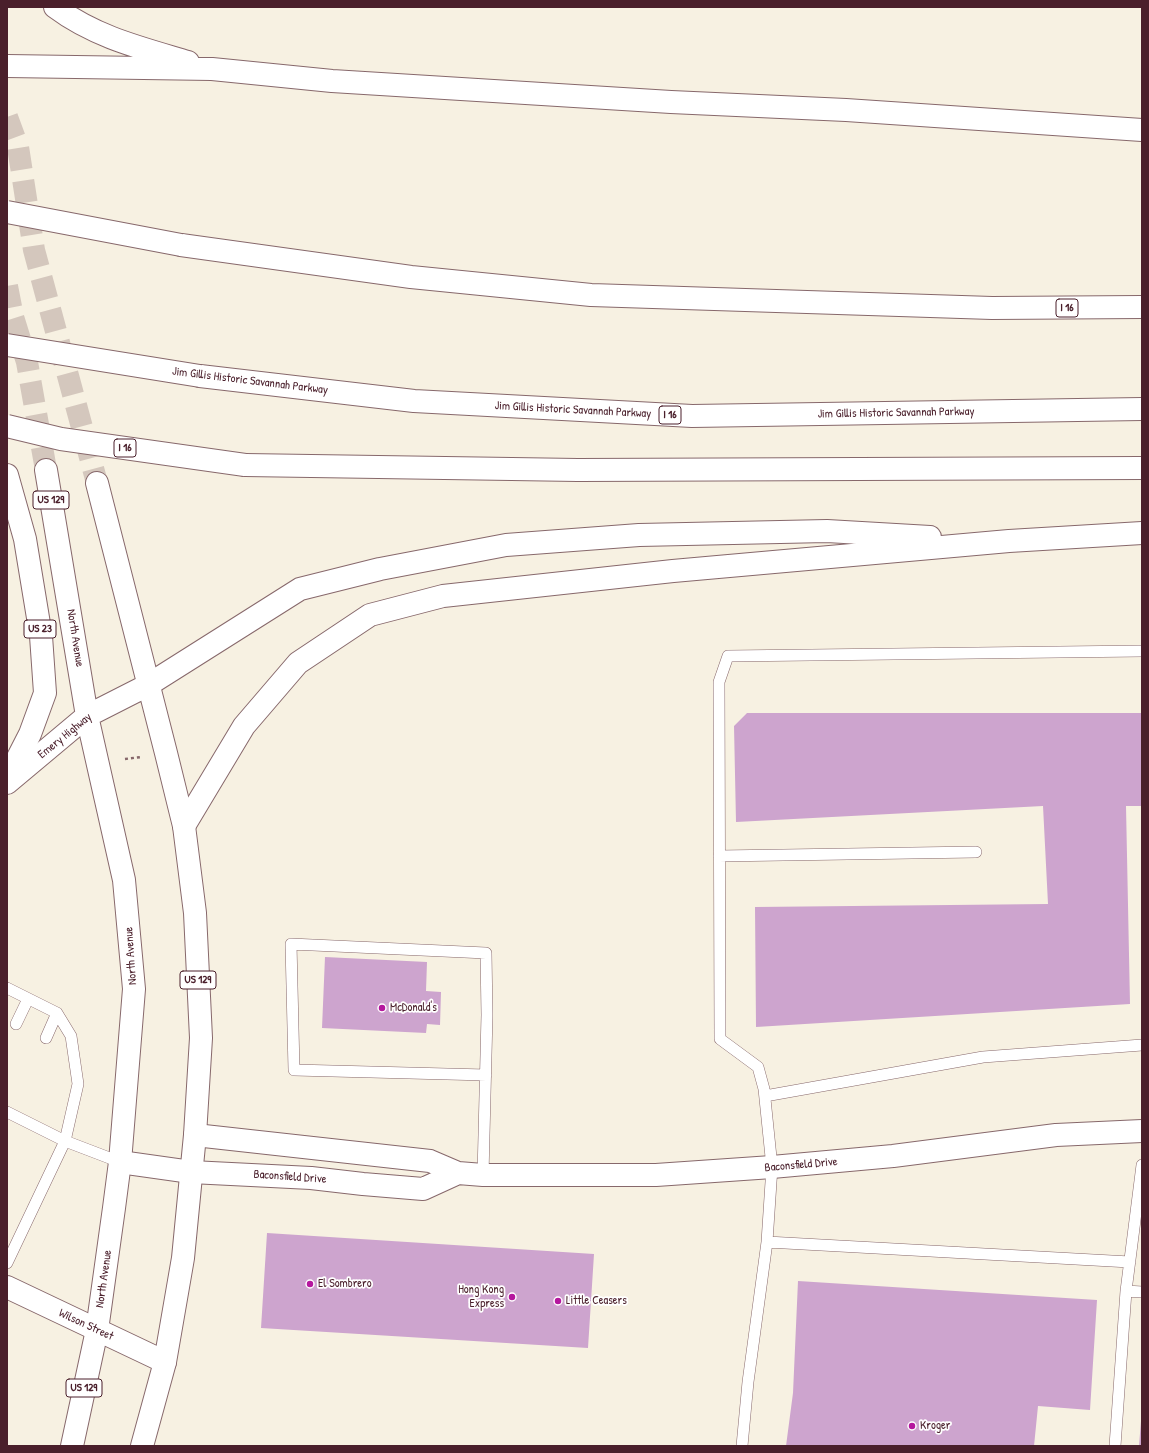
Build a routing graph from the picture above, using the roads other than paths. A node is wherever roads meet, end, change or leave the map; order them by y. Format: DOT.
graph roads {
  1 [pos="56,7"];
  2 [pos="7,66"];
  3 [pos="212,69"];
  4 [pos="1142,130"];
  5 [pos="7,212"];
  6 [pos="1142,307"];
  7 [pos="7,345"];
  8 [pos="1142,409"];
  9 [pos="7,426"];
  10 [pos="1142,468"];
  11 [pos="46,470"];
  12 [pos="7,475"];
  13 [pos="97,482"];
  14 [pos="1142,533"];
  15 [pos="1009,541"];
  16 [pos="1142,651"];
  17 [pos="148,685"];
  18 [pos="87,716"];
  19 [pos="7,779"];
  20 [pos="7,783"];
  21 [pos="184,826"];
  22 [pos="976,852"];
  23 [pos="719,856"];
  24 [pos="7,988"];
  25 [pos="28,999"];
  26 [pos="57,1013"];
  27 [pos="16,1024"];
  28 [pos="46,1038"];
  29 [pos="1142,1046"];
  30 [pos="486,1075"];
  31 [pos="765,1096"];
  32 [pos="12,1110"];
  33 [pos="1142,1131"];
  34 [pos="196,1135"];
  35 [pos="65,1140"];
  36 [pos="120,1162"];
  37 [pos="1142,1165"];
  38 [pos="772,1167"];
  39 [pos="191,1172"];
  40 [pos="458,1173"];
  41 [pos="483,1175"];
  42 [pos="1139,1219"];
  43 [pos="767,1242"];
  44 [pos="1130,1262"];
  45 [pos="7,1263"];
  46 [pos="7,1287"];
  47 [pos="1126,1291"];
  48 [pos="1142,1292"];
  49 [pos="97,1330"];
  50 [pos="165,1362"];
  51 [pos="72,1446"];
  52 [pos="142,1446"];
  53 [pos="742,1446"];
  54 [pos="1115,1446"];
  1 -- 3 [label="main road"];
  2 -- 3 [label="main road"];
  3 -- 4 [label="main road"];
  5 -- 6 [label="main road, I 16, bridge"];
  7 -- 8 [label="main road, Jim Gillis Historic Savannah Parkway / I 16, bridge"];
  9 -- 10 [label="main road, I 16, bridge"];
  11 -- 18 [label="main road, North Avenue / US 129"];
  12 -- 19 [label="main road, US 23"];
  13 -- 17 [label="main road"];
  14 -- 15 [label="main road"];
  15 -- 17 [label="main road, Emery Highway"];
  15 -- 21 [label="main road"];
  16 -- 23 [label="lane"];
  17 -- 18 [label="main road, Emery Highway"];
  17 -- 21 [label="main road, US 129"];
  18 -- 20 [label="main road, Emery Highway"];
  18 -- 36 [label="main road, North Avenue / US 129"];
  21 -- 34 [label="main road, US 129"];
  22 -- 23 [label="lane"];
  23 -- 31 [label="lane"];
  24 -- 25 [label="lane"];
  25 -- 26 [label="lane"];
  25 -- 27 [label="lane"];
  26 -- 28 [label="lane"];
  26 -- 35 [label="lane"];
  29 -- 31 [label="lane"];
  30 -- 30 [label="lane"];
  30 -- 41 [label="lane"];
  31 -- 38 [label="lane"];
  32 -- 35 [label="lane"];
  33 -- 38 [label="main road, Baconsfield Drive"];
  34 -- 39 [label="main road, US 129"];
  34 -- 40 [label="main road, Baconsfield Drive"];
  35 -- 36 [label="lane"];
  35 -- 45 [label="lane"];
  36 -- 39 [label="main road, Baconsfield Drive"];
  36 -- 49 [label="main road, North Avenue / US 129"];
  37 -- 42 [label="lane"];
  38 -- 41 [label="main road, Baconsfield Drive"];
  38 -- 43 [label="lane"];
  39 -- 40 [label="main road, Baconsfield Drive"];
  39 -- 50 [label="main road, US 129"];
  40 -- 41 [label="main road, Baconsfield Drive"];
  42 -- 44 [label="lane"];
  43 -- 44 [label="lane"];
  43 -- 53 [label="lane"];
  44 -- 47 [label="lane"];
  46 -- 49 [label="main road, Wilson Street"];
  47 -- 48 [label="lane"];
  47 -- 54 [label="lane"];
  49 -- 50 [label="main road, Wilson Street"];
  49 -- 51 [label="main road, North Avenue / US 129"];
  50 -- 52 [label="main road, US 129"];
}
